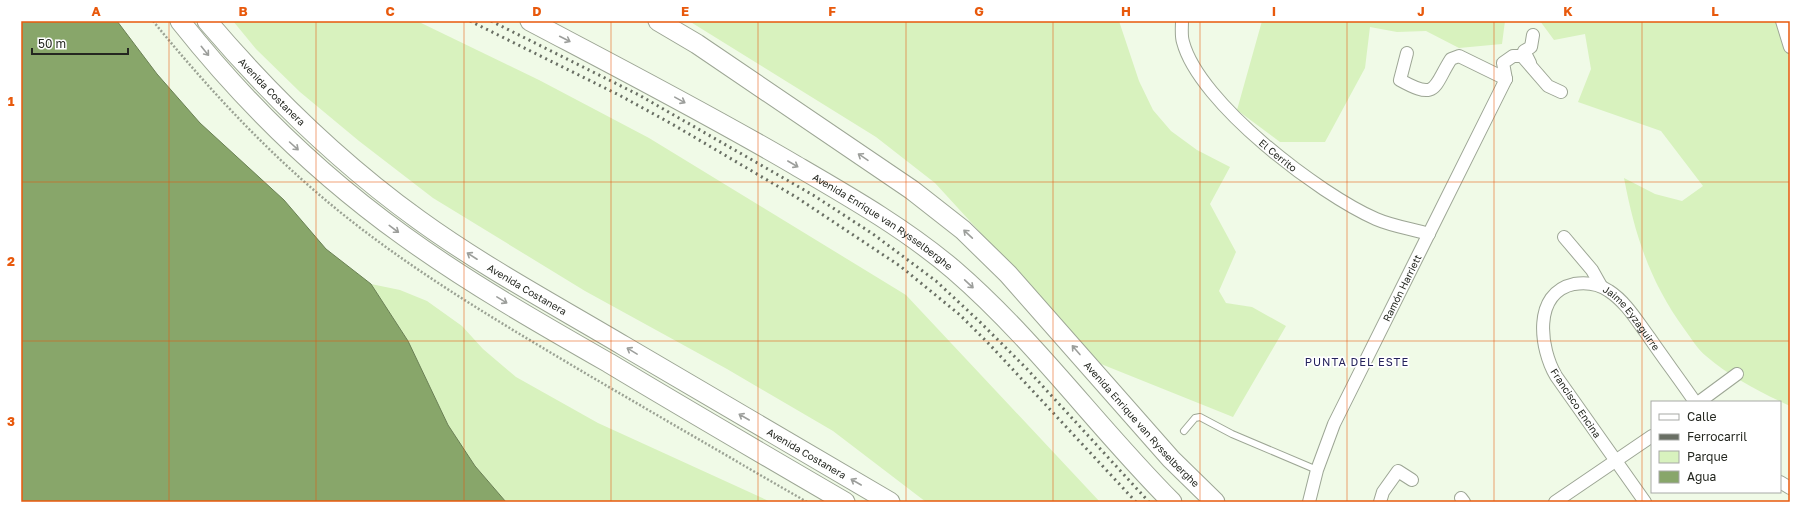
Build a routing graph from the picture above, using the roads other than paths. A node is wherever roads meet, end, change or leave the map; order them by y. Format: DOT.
graph roads {
  1 [pos="180,21"];
  2 [pos="207,21"];
  3 [pos="530,21"];
  4 [pos="658,21"];
  5 [pos="676,21"];
  6 [pos="1182,21"];
  7 [pos="1782,21"];
  8 [pos="1533,35"];
  9 [pos="1790,47"];
  10 [pos="1407,53"];
  11 [pos="1531,66"];
  12 [pos="1506,79"];
  13 [pos="750,80"];
  14 [pos="1561,92"];
  15 [pos="1429,234"];
  16 [pos="1564,237"];
  17 [pos="1600,286"];
  18 [pos="1737,374"];
  19 [pos="1694,401"];
  20 [pos="1700,401"];
  21 [pos="1184,431"];
  22 [pos="1651,437"];
  23 [pos="1616,462"];
  24 [pos="1317,470"];
  25 [pos="1412,480"];
  26 [pos="1781,483"];
  27 [pos="1790,488"];
  28 [pos="845,502"];
  29 [pos="890,502"];
  30 [pos="1172,502"];
  31 [pos="1215,502"];
  32 [pos="1309,502"];
  33 [pos="1380,502"];
  34 [pos="1555,502"];
  35 [pos="1645,502"];
  1 -- 28 [label="main road, one-way"];
  29 -- 2 [label="main road, Avenida Costanera, one-way"];
  3 -- 30 [label="main road, Avenida Enrique van Rysselberghe, one-way"];
  4 -- 13 [label="main road, Avenida Enrique van Rysselberghe"];
  5 -- 13 [label="street"];
  6 -- 15 [label="street, El Cerrito"];
  7 -- 9 [label="street"];
  8 -- 11 [label="street"];
  10 -- 12 [label="street"];
  11 -- 12 [label="street"];
  11 -- 14 [label="street"];
  12 -- 15 [label="street, Ramón Harriett"];
  31 -- 13 [label="main road, Avenida Enrique van Rysselberghe, one-way"];
  15 -- 24 [label="street, Ramón Harriett"];
  16 -- 17 [label="street, Jaime Eyzaguirre"];
  17 -- 19 [label="street, Jaime Eyzaguirre"];
  17 -- 23 [label="street, Francisco Encina"];
  18 -- 20 [label="street"];
  21 -- 24 [label="lane"];
  22 -- 23 [label="street"];
  23 -- 34 [label="street"];
  23 -- 35 [label="street, Francisco Encina"];
  24 -- 32 [label="street, Ramón Harriett"];
  25 -- 33 [label="street"];
  26 -- 27 [label="street"];
}
